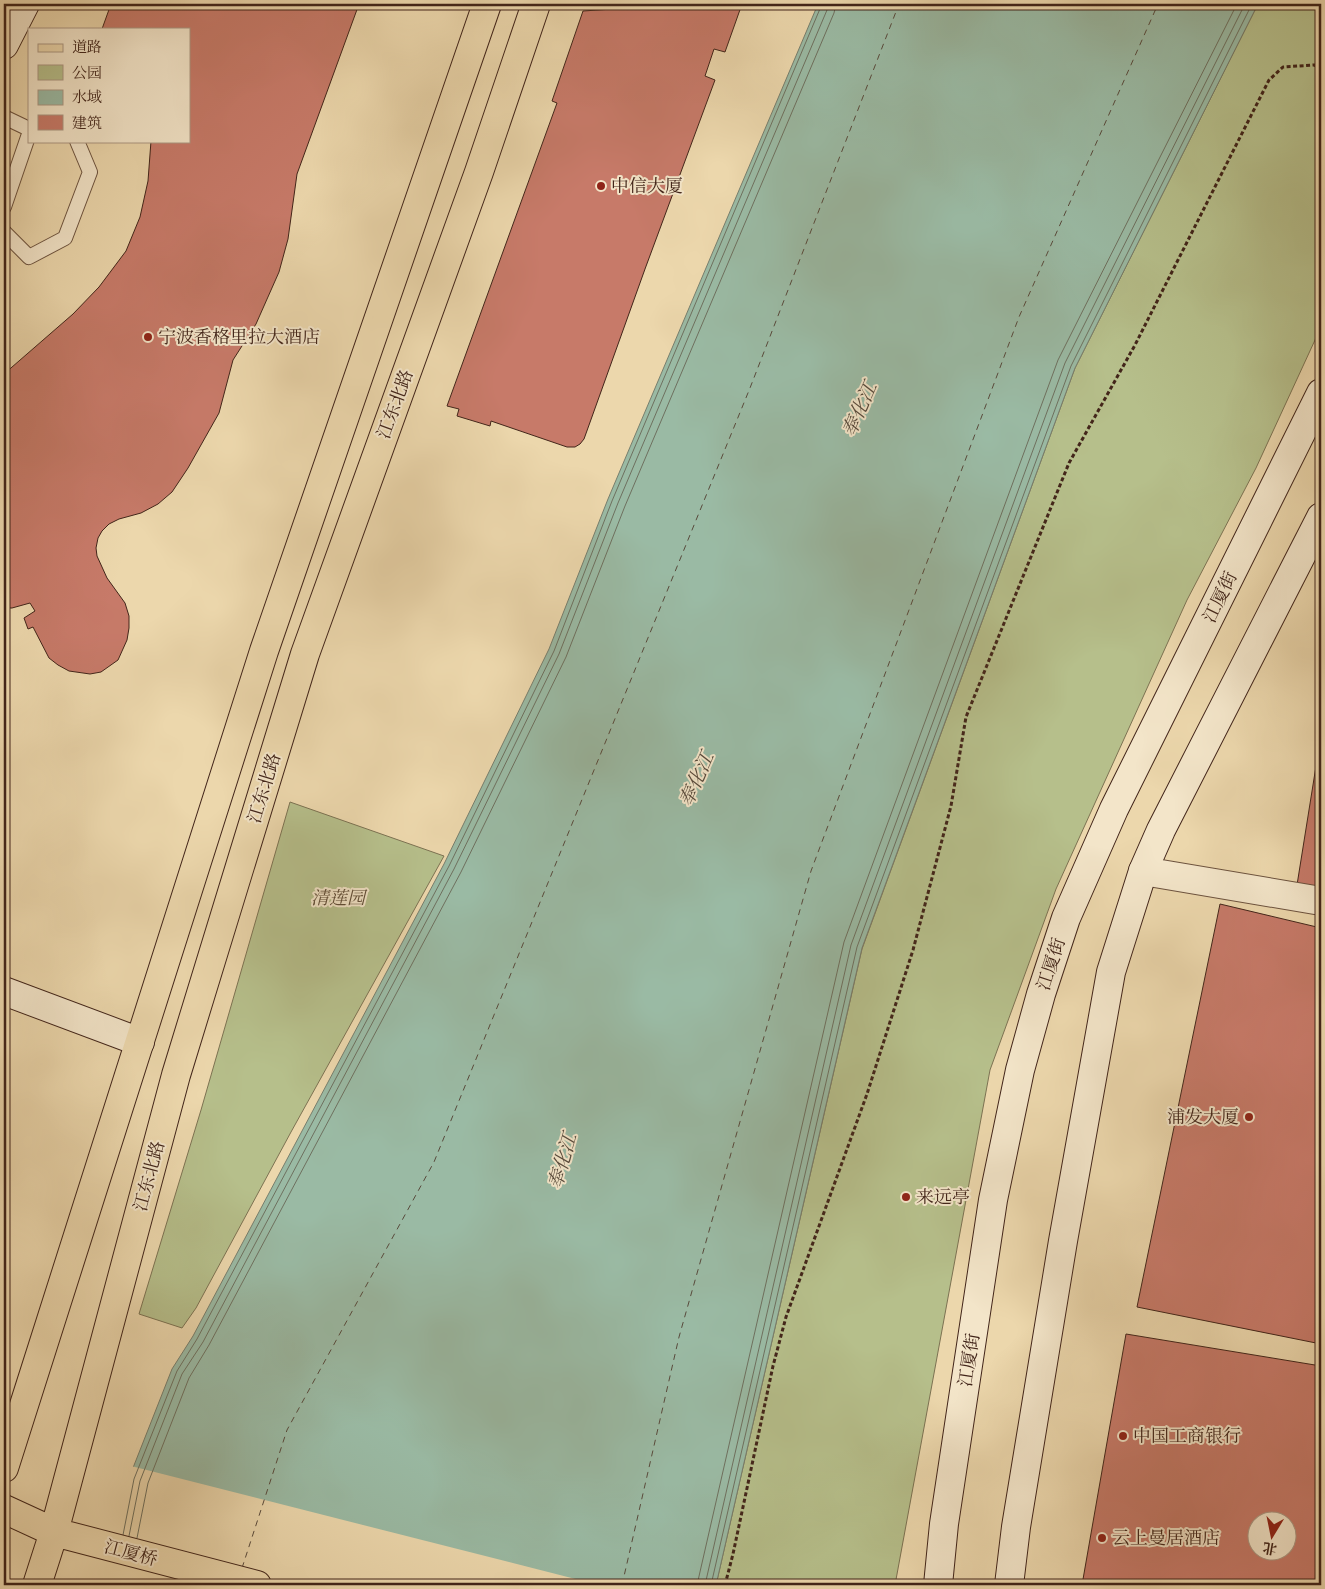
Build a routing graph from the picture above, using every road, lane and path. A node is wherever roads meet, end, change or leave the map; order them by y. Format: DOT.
graph roads {
  1 [pos="25,4"];
  2 [pos="487,4"];
  3 [pos="536,4"];
  4 [pos="4,45"];
  5 [pos="1321,68"];
  6 [pos="4,117"];
  7 [pos="28,129"];
  8 [pos="28,137"];
  9 [pos="77,142"];
  10 [pos="4,207"];
  11 [pos="4,232"];
  12 [pos="1321,393"];
  13 [pos="1321,517"];
  14 [pos="1310,567"];
  15 [pos="1143,871"];
  16 [pos="1321,901"];
  17 [pos="4,991"];
  18 [pos="140,1042"];
  19 [pos="4,1468"];
  20 [pos="4,1509"];
  21 [pos="54,1532"];
  22 [pos="37,1585"];
  23 [pos="257,1585"];
  24 [pos="725,1585"];
  25 [pos="938,1585"];
  26 [pos="1009,1585"];
  1 -- 4 [label="main road"];
  2 -- 18 [label="main road"];
  3 -- 21 [label="main road, 江东北路"];
  5 -- 24 [label="path"];
  6 -- 7 [label="lane"];
  8 -- 10 [label="lane"];
  9 -- 11 [label="lane"];
  12 -- 25 [label="main road, 江厦街"];
  13 -- 14 [label="main road"];
  14 -- 15 [label="main road"];
  15 -- 16 [label="main road"];
  15 -- 26 [label="main road"];
  17 -- 18 [label="main road"];
  18 -- 19 [label="main road"];
  20 -- 21 [label="main road, 江厦桥"];
  21 -- 22 [label="main road, 江东北路"];
  21 -- 23 [label="main road, 江厦桥"];
}
